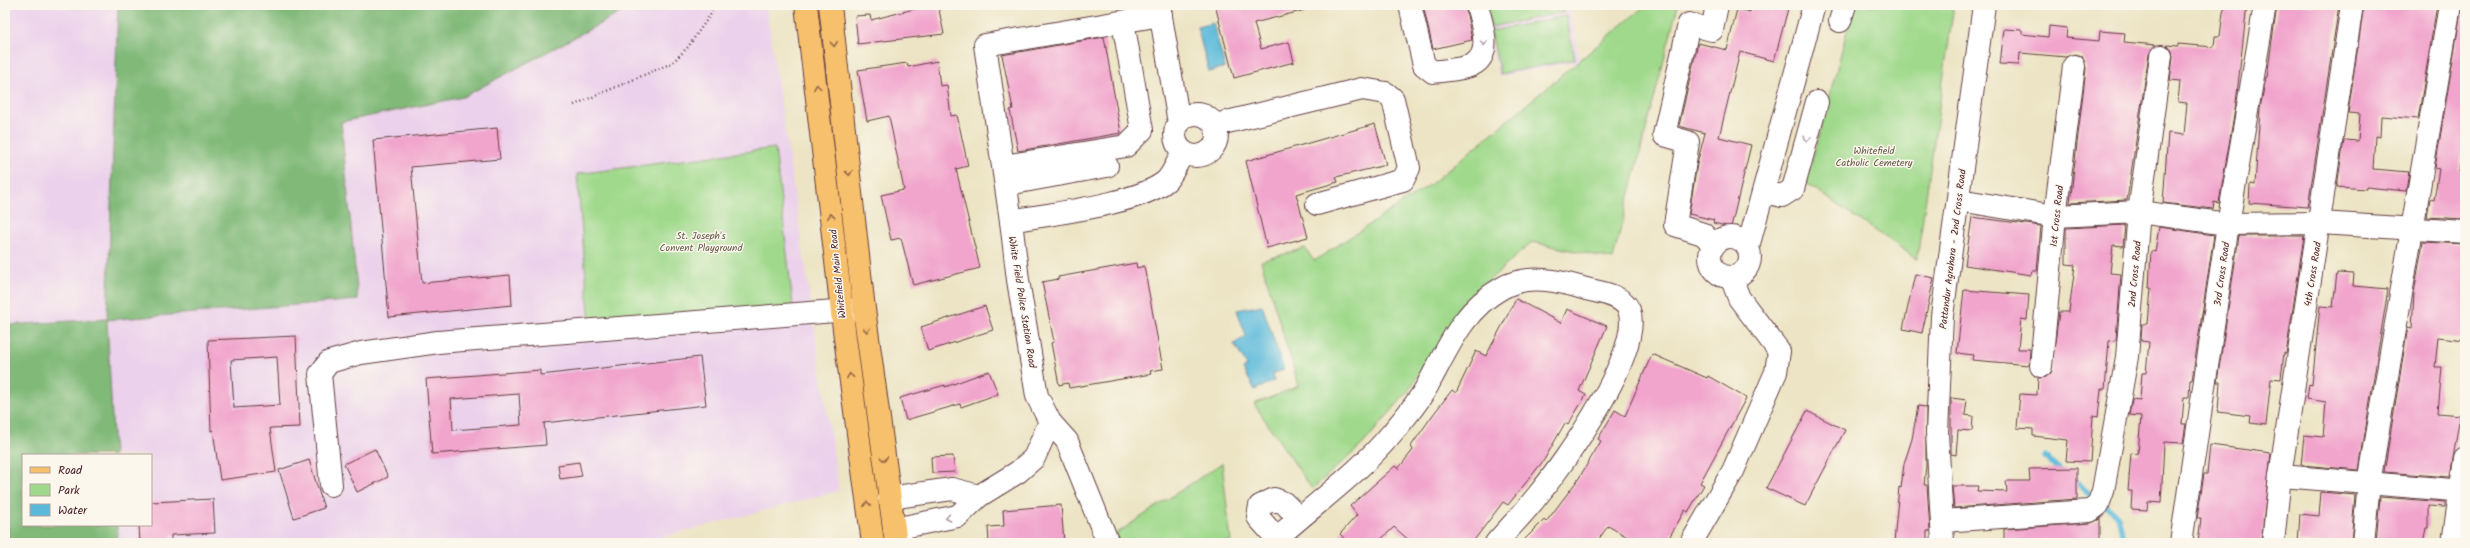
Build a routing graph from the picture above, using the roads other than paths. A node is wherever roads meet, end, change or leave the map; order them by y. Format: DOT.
graph roads {
  1 [pos="806,5"];
  2 [pos="830,5"];
  3 [pos="1410,5"];
  4 [pos="1477,5"];
  5 [pos="1717,5"];
  6 [pos="1814,5"];
  7 [pos="1984,5"];
  8 [pos="2265,5"];
  9 [pos="2352,5"];
  10 [pos="2450,5"];
  11 [pos="1160,10"];
  12 [pos="1123,22"];
  13 [pos="2161,56"];
  14 [pos="2074,66"];
  15 [pos="1817,102"];
  16 [pos="1179,123"];
  17 [pos="1215,126"];
  18 [pos="1183,152"];
  19 [pos="1107,166"];
  20 [pos="1005,175"];
  21 [pos="1764,192"];
  22 [pos="1958,200"];
  23 [pos="1317,204"];
  24 [pos="2139,212"];
  25 [pos="2055,216"];
  26 [pos="1011,221"];
  27 [pos="2320,223"];
  28 [pos="2228,224"];
  29 [pos="2412,229"];
  30 [pos="2465,232"];
  31 [pos="1714,245"];
  32 [pos="1748,247"];
  33 [pos="1731,277"];
  34 [pos="864,309"];
  35 [pos="841,311"];
  36 [pos="2041,366"];
  37 [pos="1050,422"];
  38 [pos="2465,459"];
  39 [pos="2280,476"];
  40 [pos="2369,483"];
  41 [pos="331,485"];
  42 [pos="2463,491"];
  43 [pos="979,496"];
  44 [pos="889,498"];
  45 [pos="1299,518"];
  46 [pos="1942,521"];
  47 [pos="895,536"];
  48 [pos="873,543"];
  49 [pos="1108,543"];
  50 [pos="1496,543"];
  51 [pos="1691,543"];
  52 [pos="1943,543"];
  53 [pos="2180,543"];
  54 [pos="2273,543"];
  55 [pos="2363,543"];
  56 [pos="2454,543"];
  35 -- 1 [label="main road, Whitefield Main Road, one-way"];
  2 -- 34 [label="main road, one-way"];
  4 -- 3 [label="street, one-way"];
  5 -- 31 [label="street"];
  6 -- 21 [label="street"];
  7 -- 22 [label="street, Pattandur Agrahara - 2nd Cross Road"];
  8 -- 28 [label="street, 3rd Cross Road"];
  9 -- 27 [label="street, 4th Cross Road"];
  10 -- 29 [label="street"];
  11 -- 12 [label="street"];
  11 -- 16 [label="street"];
  12 -- 20 [label="street"];
  12 -- 20 [label="street, White Field Police Station Road"];
  13 -- 24 [label="street, 2nd Cross Road"];
  14 -- 25 [label="street, 1st Cross Road"];
  15 -- 21 [label="street, one-way"];
  16 -- 17 [label="street"];
  16 -- 18 [label="street"];
  17 -- 18 [label="street"];
  17 -- 23 [label="street"];
  18 -- 26 [label="street"];
  19 -- 20 [label="street"];
  20 -- 26 [label="street, White Field Police Station Road"];
  21 -- 32 [label="street"];
  22 -- 25 [label="street"];
  22 -- 46 [label="street, Pattandur Agrahara - 2nd Cross Road"];
  24 -- 25 [label="street"];
  24 -- 28 [label="street"];
  24 -- 46 [label="street, 2nd Cross Road"];
  25 -- 36 [label="street, 1st Cross Road"];
  26 -- 37 [label="street, White Field Police Station Road"];
  27 -- 28 [label="street"];
  27 -- 29 [label="street"];
  27 -- 39 [label="street, 4th Cross Road"];
  28 -- 53 [label="street, 3rd Cross Road"];
  29 -- 30 [label="street"];
  29 -- 40 [label="street"];
  31 -- 32 [label="street"];
  31 -- 33 [label="street"];
  32 -- 33 [label="street"];
  33 -- 51 [label="street"];
  34 -- 35 [label="street"];
  34 -- 44 [label="main road, one-way"];
  35 -- 41 [label="street"];
  48 -- 35 [label="main road, Whitefield Main Road, one-way"];
  37 -- 43 [label="street"];
  37 -- 49 [label="street, White Field Police Station Road"];
  38 -- 42 [label="street"];
  39 -- 40 [label="street"];
  39 -- 54 [label="street, 4th Cross Road"];
  40 -- 42 [label="street"];
  40 -- 55 [label="street"];
  42 -- 56 [label="street"];
  43 -- 44 [label="street"];
  43 -- 47 [label="street, one-way"];
  44 -- 47 [label="main road"];
  45 -- 50 [label="street"];
  46 -- 52 [label="street, Pattandur Agrahara - 2nd Cross Road"];
}
